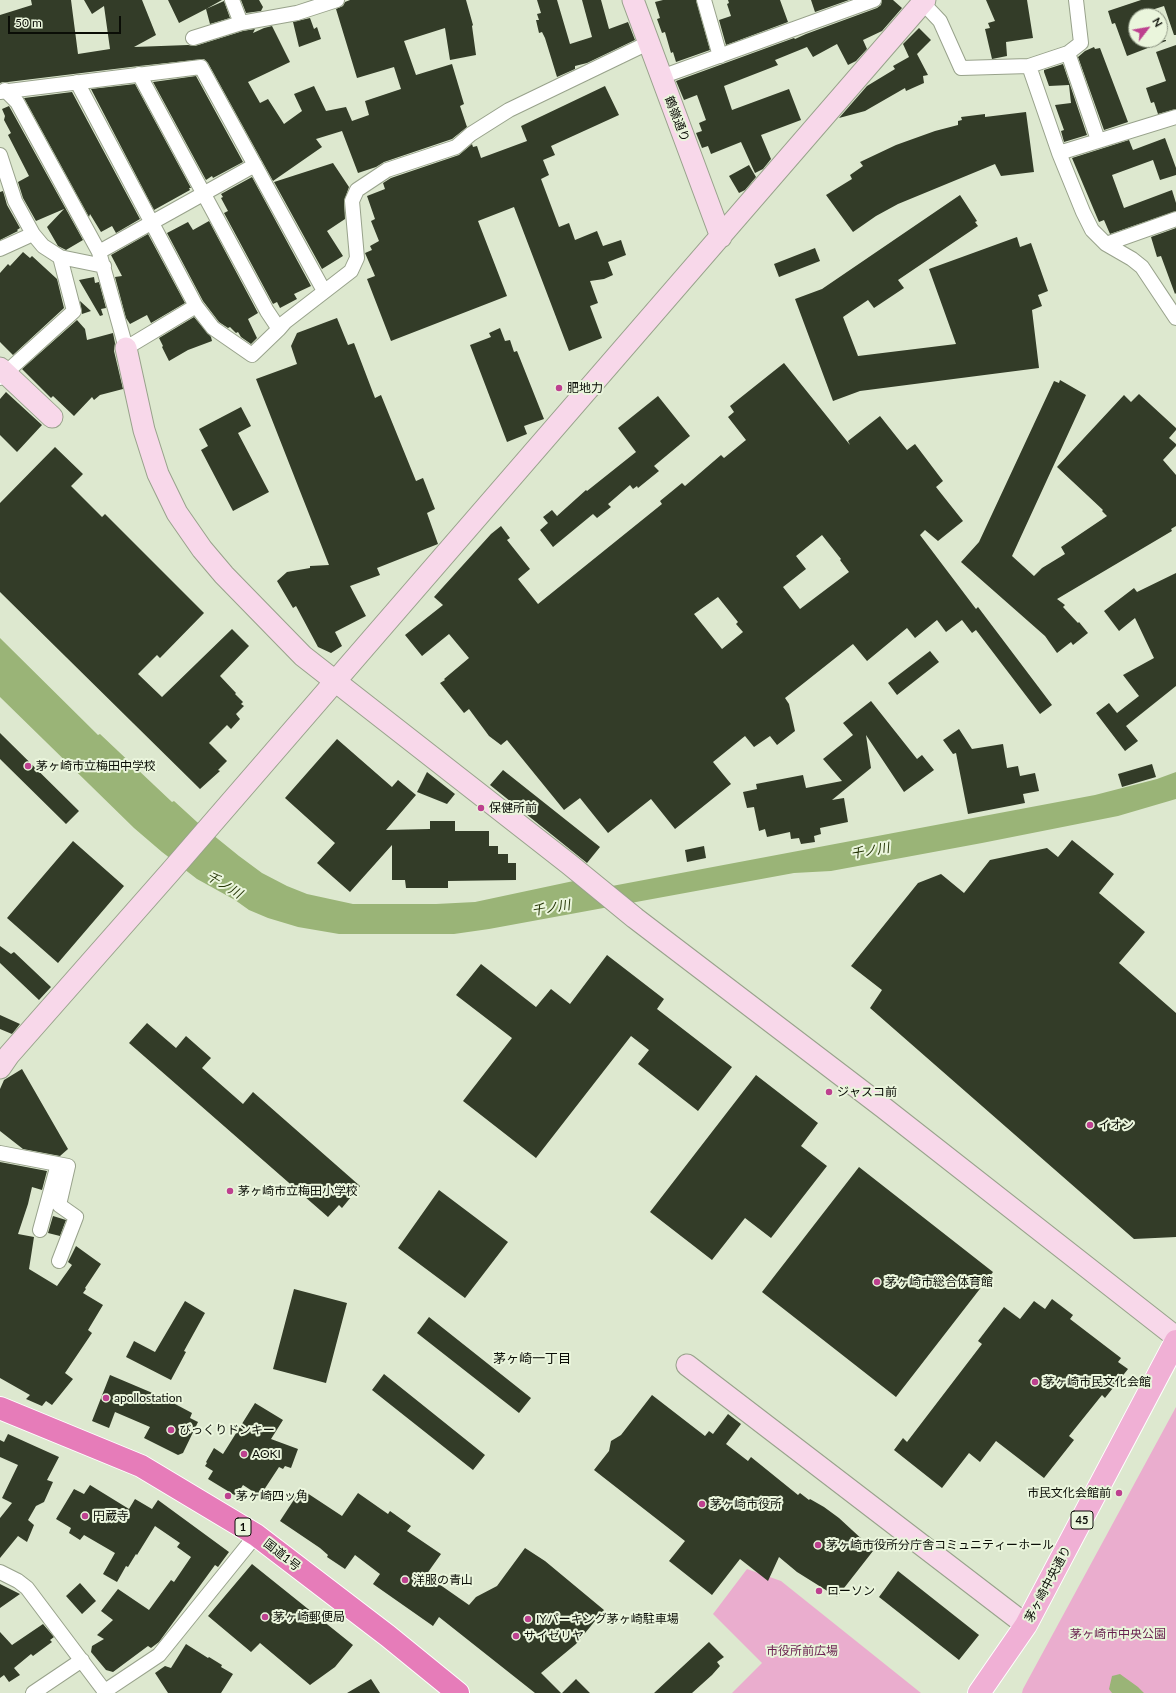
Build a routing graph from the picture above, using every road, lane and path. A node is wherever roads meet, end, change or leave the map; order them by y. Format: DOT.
graph roads {
  1 [pos="232,0"];
  2 [pos="337,0"];
  3 [pos="633,0"];
  4 [pos="704,0"];
  5 [pos="874,0"];
  6 [pos="1076,0"];
  7 [pos="922,1"];
  8 [pos="241,23"];
  9 [pos="193,38"];
  10 [pos="648,43"];
  11 [pos="1068,53"];
  12 [pos="720,56"];
  13 [pos="1029,66"];
  14 [pos="139,74"];
  15 [pos="661,77"];
  16 [pos="77,82"];
  17 [pos="3,91"];
  18 [pos="1176,117"];
  19 [pos="1098,140"];
  20 [pos="1059,153"];
  21 [pos="0,155"];
  22 [pos="255,165"];
  23 [pos="203,194"];
  24 [pos="1176,219"];
  25 [pos="151,222"];
  26 [pos="33,234"];
  27 [pos="721,237"];
  28 [pos="1106,244"];
  29 [pos="0,249"];
  30 [pos="99,252"];
  31 [pos="60,257"];
  32 [pos="104,266"];
  33 [pos="324,291"];
  34 [pos="196,306"];
  35 [pos="1176,318"];
  36 [pos="279,329"];
  37 [pos="126,348"];
  38 [pos="2,373"];
  39 [pos="52,417"];
  40 [pos="335,681"];
  41 [pos="3,1056"];
  42 [pos="0,1153"];
  43 [pos="58,1164"];
  44 [pos="40,1230"];
  45 [pos="59,1261"];
  46 [pos="1176,1337"];
  47 [pos="1176,1342"];
  48 [pos="687,1365"];
  49 [pos="0,1408"];
  50 [pos="256,1535"];
  51 [pos="0,1572"];
  52 [pos="1026,1625"];
  53 [pos="82,1660"];
  54 [pos="984,1691"];
  55 [pos="105,1692"];
  56 [pos="33,1693"];
  57 [pos="458,1693"];
  1 -- 8 [label="street"];
  2 -- 8 [label="street"];
  3 -- 10 [label="street, 鶴嶺通り"];
  4 -- 12 [label="street"];
  5 -- 12 [label="street"];
  6 -- 11 [label="street"];
  7 -- 13 [label="street"];
  7 -- 27 [label="street"];
  8 -- 9 [label="street"];
  10 -- 15 [label="street, 鶴嶺通り"];
  10 -- 33 [label="street"];
  11 -- 13 [label="street"];
  11 -- 19 [label="street"];
  12 -- 15 [label="street"];
  13 -- 20 [label="street"];
  14 -- 16 [label="street"];
  14 -- 22 [label="street"];
  14 -- 23 [label="street"];
  15 -- 27 [label="street, 鶴嶺通り"];
  16 -- 17 [label="street"];
  16 -- 25 [label="street"];
  17 -- 30 [label="street"];
  18 -- 19 [label="street"];
  19 -- 20 [label="street"];
  20 -- 28 [label="street"];
  21 -- 26 [label="street"];
  22 -- 23 [label="street"];
  22 -- 33 [label="street"];
  23 -- 25 [label="street"];
  23 -- 36 [label="street"];
  24 -- 28 [label="street"];
  25 -- 30 [label="street"];
  25 -- 34 [label="street"];
  26 -- 29 [label="street"];
  26 -- 31 [label="street"];
  27 -- 40 [label="street"];
  28 -- 35 [label="street"];
  30 -- 32 [label="street"];
  31 -- 32 [label="street"];
  31 -- 38 [label="street"];
  32 -- 37 [label="street"];
  33 -- 36 [label="street"];
  34 -- 36 [label="street"];
  34 -- 37 [label="street"];
  37 -- 40 [label="street"];
  38 -- 39 [label="street"];
  40 -- 41 [label="street"];
  40 -- 46 [label="street"];
  42 -- 43 [label="street"];
  43 -- 44 [label="street"];
  43 -- 45 [label="street"];
  47 -- 52 [label="main road, 茅ヶ崎中央通り / 45"];
  48 -- 52 [label="street"];
  49 -- 50 [label="highway, 国道1号 / 1"];
  50 -- 55 [label="street"];
  50 -- 57 [label="highway, 国道1号 / 1"];
  51 -- 53 [label="street"];
  52 -- 54 [label="main road, 茅ヶ崎中央通り / 45"];
  53 -- 55 [label="street"];
  53 -- 56 [label="street"];
}
